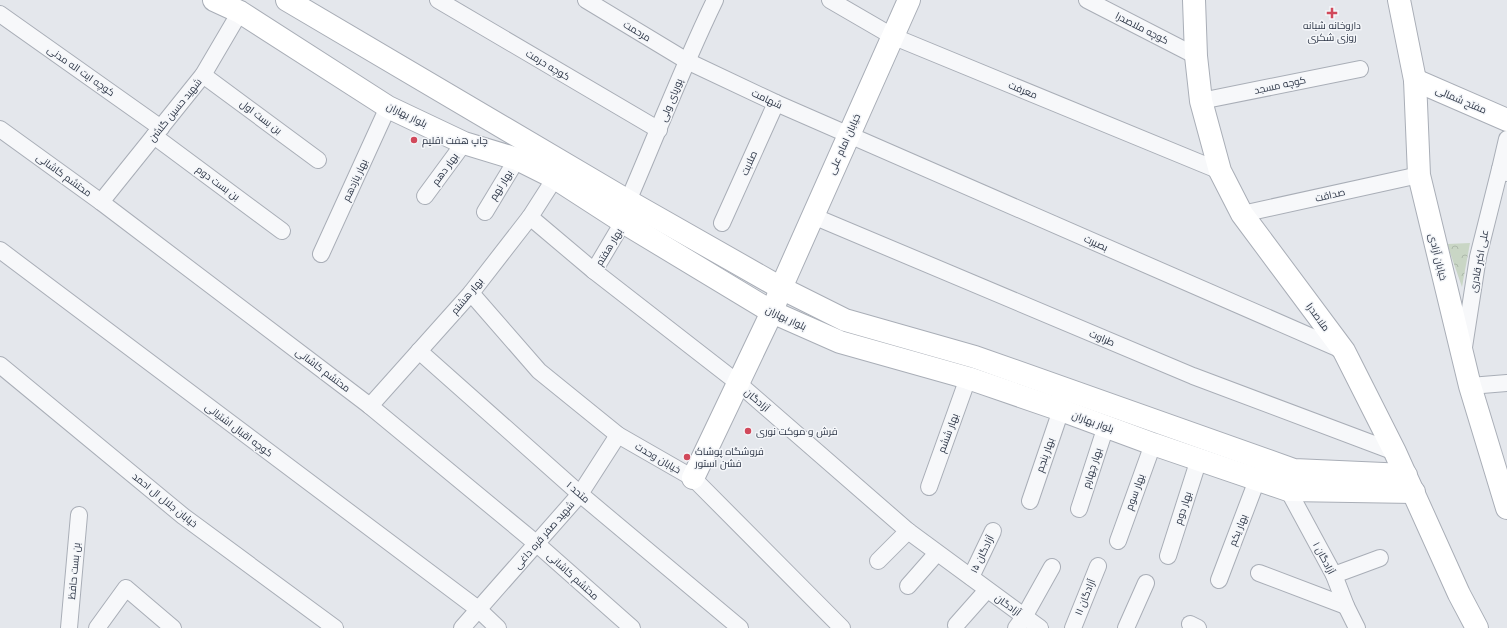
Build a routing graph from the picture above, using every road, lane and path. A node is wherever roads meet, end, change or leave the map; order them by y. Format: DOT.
graph roads {
  1 [pos="214,0"];
  2 [pos="288,0"];
  3 [pos="438,0"];
  4 [pos="586,0"];
  5 [pos="830,0"];
  6 [pos="909,0"];
  7 [pos="1087,0"];
  8 [pos="1194,0"];
  9 [pos="1399,0"];
  10 [pos="710,2"];
  11 [pos="241,6"];
  12 [pos="0,14"];
  13 [pos="892,36"];
  14 [pos="1196,56"];
  15 [pos="687,61"];
  16 [pos="1360,69"];
  17 [pos="203,75"];
  18 [pos="1415,80"];
  19 [pos="1201,101"];
  20 [pos="776,103"];
  21 [pos="388,107"];
  22 [pos="1507,120"];
  23 [pos="0,129"];
  24 [pos="659,130"];
  25 [pos="157,132"];
  26 [pos="848,135"];
  27 [pos="1507,139"];
  28 [pos="464,143"];
  29 [pos="517,159"];
  30 [pos="318,160"];
  31 [pos="1220,171"];
  32 [pos="1504,171"];
  33 [pos="1418,175"];
  34 [pos="554,178"];
  35 [pos="425,196"];
  36 [pos="628,201"];
  37 [pos="101,202"];
  38 [pos="485,212"];
  39 [pos="1242,214"];
  40 [pos="813,216"];
  41 [pos="530,217"];
  42 [pos="623,222"];
  43 [pos="722,223"];
  44 [pos="282,231"];
  45 [pos="0,250"];
  46 [pos="321,254"];
  47 [pos="594,271"];
  48 [pos="781,288"];
  49 [pos="471,293"];
  50 [pos="772,312"];
  51 [pos="419,351"];
  52 [pos="1344,351"];
  53 [pos="1462,355"];
  54 [pos="0,365"];
  55 [pos="968,378"];
  56 [pos="738,383"];
  57 [pos="1507,383"];
  58 [pos="1470,386"];
  59 [pos="370,406"];
  60 [pos="1061,410"];
  61 [pos="1106,426"];
  62 [pos="618,435"];
  63 [pos="1153,444"];
  64 [pos="1395,452"];
  65 [pos="1199,459"];
  66 [pos="694,478"];
  67 [pos="1257,480"];
  68 [pos="1410,484"];
  69 [pos="929,487"];
  70 [pos="1288,490"];
  71 [pos="580,494"];
  72 [pos="1030,500"];
  73 [pos="1507,508"];
  74 [pos="1079,509"];
  75 [pos="79,515"];
  76 [pos="908,531"];
  77 [pos="993,531"];
  78 [pos="1118,541"];
  79 [pos="537,544"];
  80 [pos="937,553"];
  81 [pos="1168,556"];
  82 [pos="1380,558"];
  83 [pos="878,561"];
  84 [pos="1098,566"];
  85 [pos="1052,567"];
  86 [pos="1259,573"];
  87 [pos="1334,575"];
  88 [pos="971,577"];
  89 [pos="1219,580"];
  90 [pos="1146,583"];
  91 [pos="908,586"];
  92 [pos="987,590"];
  93 [pos="1346,606"];
  94 [pos="478,609"];
  95 [pos="1020,622"];
  96 [pos="956,624"];
  97 [pos="838,627"];
  98 [pos="69,628"];
  99 [pos="97,628"];
  100 [pos="173,628"];
  101 [pos="335,628"];
  102 [pos="462,628"];
  103 [pos="498,628"];
  104 [pos="632,628"];
  105 [pos="740,628"];
  106 [pos="1040,628"];
  107 [pos="1073,628"];
  108 [pos="1126,628"];
  109 [pos="1357,628"];
  110 [pos="1477,628"];
  1 -- 11 [label="street, بلوار بهاران"];
  2 -- 36 [label="street"];
  3 -- 24 [label="street, کوچه حرمت"];
  4 -- 15 [label="street, مرحمت"];
  5 -- 13 [label="street, معرفت"];
  6 -- 13 [label="street, خیابان امام علی"];
  7 -- 14 [label="street, کوچه ملاصدرا"];
  8 -- 14 [label="street, ملاصدرا"];
  9 -- 18 [label="street, خیابان آزادی"];
  10 -- 15 [label="street, پوریای ولی"];
  11 -- 17 [label="street, شهید حسین گلشن"];
  11 -- 21 [label="street, بلوار بهاران"];
  12 -- 25 [label="street, کوچه ایت اله مدنی"];
  13 -- 26 [label="street, خیابان امام علی"];
  13 -- 31 [label="street, معرفت"];
  14 -- 19 [label="street, ملاصدرا"];
  15 -- 20 [label="street, شهامت"];
  15 -- 24 [label="street, پوریای ولی"];
  16 -- 19 [label="street, کوچه مسجد"];
  17 -- 25 [label="street, شهید حسین گلشن"];
  17 -- 30 [label="street, بن بست اول"];
  18 -- 22 [label="street, مفتح شمالی"];
  18 -- 33 [label="street, خیابان آزادی"];
  19 -- 31 [label="street, ملاصدرا"];
  20 -- 26 [label="street, شهامت"];
  20 -- 43 [label="street, صلابت"];
  21 -- 28 [label="street, بلوار بهاران"];
  21 -- 46 [label="street, بهار یازدهم"];
  23 -- 37 [label="street, محتشم کاشانی"];
  24 -- 36 [label="street, پوریای ولی"];
  25 -- 37 [label="street, شهید حسین گلشن"];
  25 -- 44 [label="street, بن بست دوم"];
  26 -- 40 [label="street, خیابان امام علی"];
  26 -- 52 [label="street, بصیرت"];
  27 -- 32 [label="street, علی اکبر قادری"];
  28 -- 29 [label="street, بلوار بهاران"];
  28 -- 35 [label="street, بهار دهم"];
  29 -- 34 [label="street, بلوار بهاران"];
  29 -- 38 [label="street, بهار نهم"];
  31 -- 39 [label="street, ملاصدرا"];
  32 -- 53 [label="street, علی اکبر قادری"];
  33 -- 39 [label="street, صداقت"];
  33 -- 53 [label="street, خیابان آزادی"];
  34 -- 41 [label="street, بهار هشتم"];
  34 -- 42 [label="street, بلوار بهاران"];
  36 -- 48 [label="street"];
  37 -- 59 [label="street, محتشم کاشانی"];
  39 -- 52 [label="street, ملاصدرا"];
  40 -- 48 [label="street, خیابان امام علی"];
  40 -- 64 [label="street, طراوت"];
  41 -- 47 [label="street, آزادگان"];
  41 -- 49 [label="street, بهار هشتم"];
  42 -- 47 [label="street, بهار هفتم"];
  42 -- 50 [label="street, بلوار بهاران"];
  45 -- 94 [label="street, کوچه اقبال اشتیانی"];
  47 -- 56 [label="street, آزادگان"];
  48 -- 50 [label="street, خیابان امام علی"];
  48 -- 68 [label="street"];
  49 -- 51 [label="street, بهار هشتم"];
  49 -- 62 [label="street, خیابان وحدت"];
  50 -- 55 [label="street, بلوار بهاران"];
  50 -- 56 [label="street, خیابان امام علی"];
  51 -- 59 [label="street, بهار هشتم"];
  51 -- 71 [label="street, متحد ۱"];
  52 -- 64 [label="street, ملاصدرا"];
  53 -- 58 [label="street, خیابان آزادی"];
  54 -- 101 [label="street, خیابان جلال ال احمد"];
  55 -- 60 [label="street, بلوار بهاران"];
  55 -- 69 [label="street, بهار ششم"];
  56 -- 66 [label="street, خیابان امام علی"];
  56 -- 76 [label="street, آزادگان"];
  57 -- 58 [label="street"];
  58 -- 73 [label="street, خیابان آزادی"];
  59 -- 79 [label="street, محتشم کاشانی"];
  60 -- 61 [label="street, بلوار بهاران"];
  60 -- 72 [label="street, بهار پنجم"];
  61 -- 63 [label="street, بلوار بهاران"];
  61 -- 74 [label="street, بهار چهارم"];
  62 -- 66 [label="street, خیابان وحدت"];
  62 -- 71 [label="street, شهید صفر قره داغی"];
  63 -- 65 [label="street, بلوار بهاران"];
  63 -- 78 [label="street, بهار سوم"];
  64 -- 68 [label="street, ملاصدرا"];
  65 -- 67 [label="street, بلوار بهاران"];
  65 -- 81 [label="street, بهار دوم"];
  66 -- 97 [label="street, خیابان وحدت"];
  67 -- 70 [label="street, بلوار بهاران"];
  67 -- 89 [label="street, بهار یکم"];
  68 -- 70 [label="street, بلوار بهاران"];
  68 -- 110 [label="street, ملاصدرا"];
  70 -- 87 [label="street, آزادگان ۱"];
  71 -- 79 [label="street, شهید صفر قره داغی"];
  71 -- 105 [label="street, متحد ۱"];
  75 -- 98 [label="street, بن بست حافظ"];
  76 -- 80 [label="street, آزادگان"];
  76 -- 83 [label="street"];
  77 -- 88 [label="street, آزادگان ۱۵"];
  79 -- 94 [label="street, شهید صفر قره داغی"];
  79 -- 104 [label="street, محتشم کاشانی"];
  80 -- 88 [label="street, آزادگان"];
  80 -- 91 [label="street"];
  82 -- 87 [label="street"];
  84 -- 107 [label="street, آزادگان ۱۱"];
  85 -- 95 [label="street"];
  86 -- 93 [label="street"];
  87 -- 93 [label="street, آزادگان ۱"];
  88 -- 92 [label="street, آزادگان"];
  90 -- 108 [label="street"];
  92 -- 95 [label="street, آزادگان"];
  92 -- 96 [label="street"];
  93 -- 109 [label="street, آزادگان ۱"];
  94 -- 102 [label="street, شهید صفر قره داغی"];
  94 -- 103 [label="street, کوچه اقبال اشتیانی"];
  95 -- 106 [label="street, آزادگان"];
  99 -- 100 [label="street"];
}
